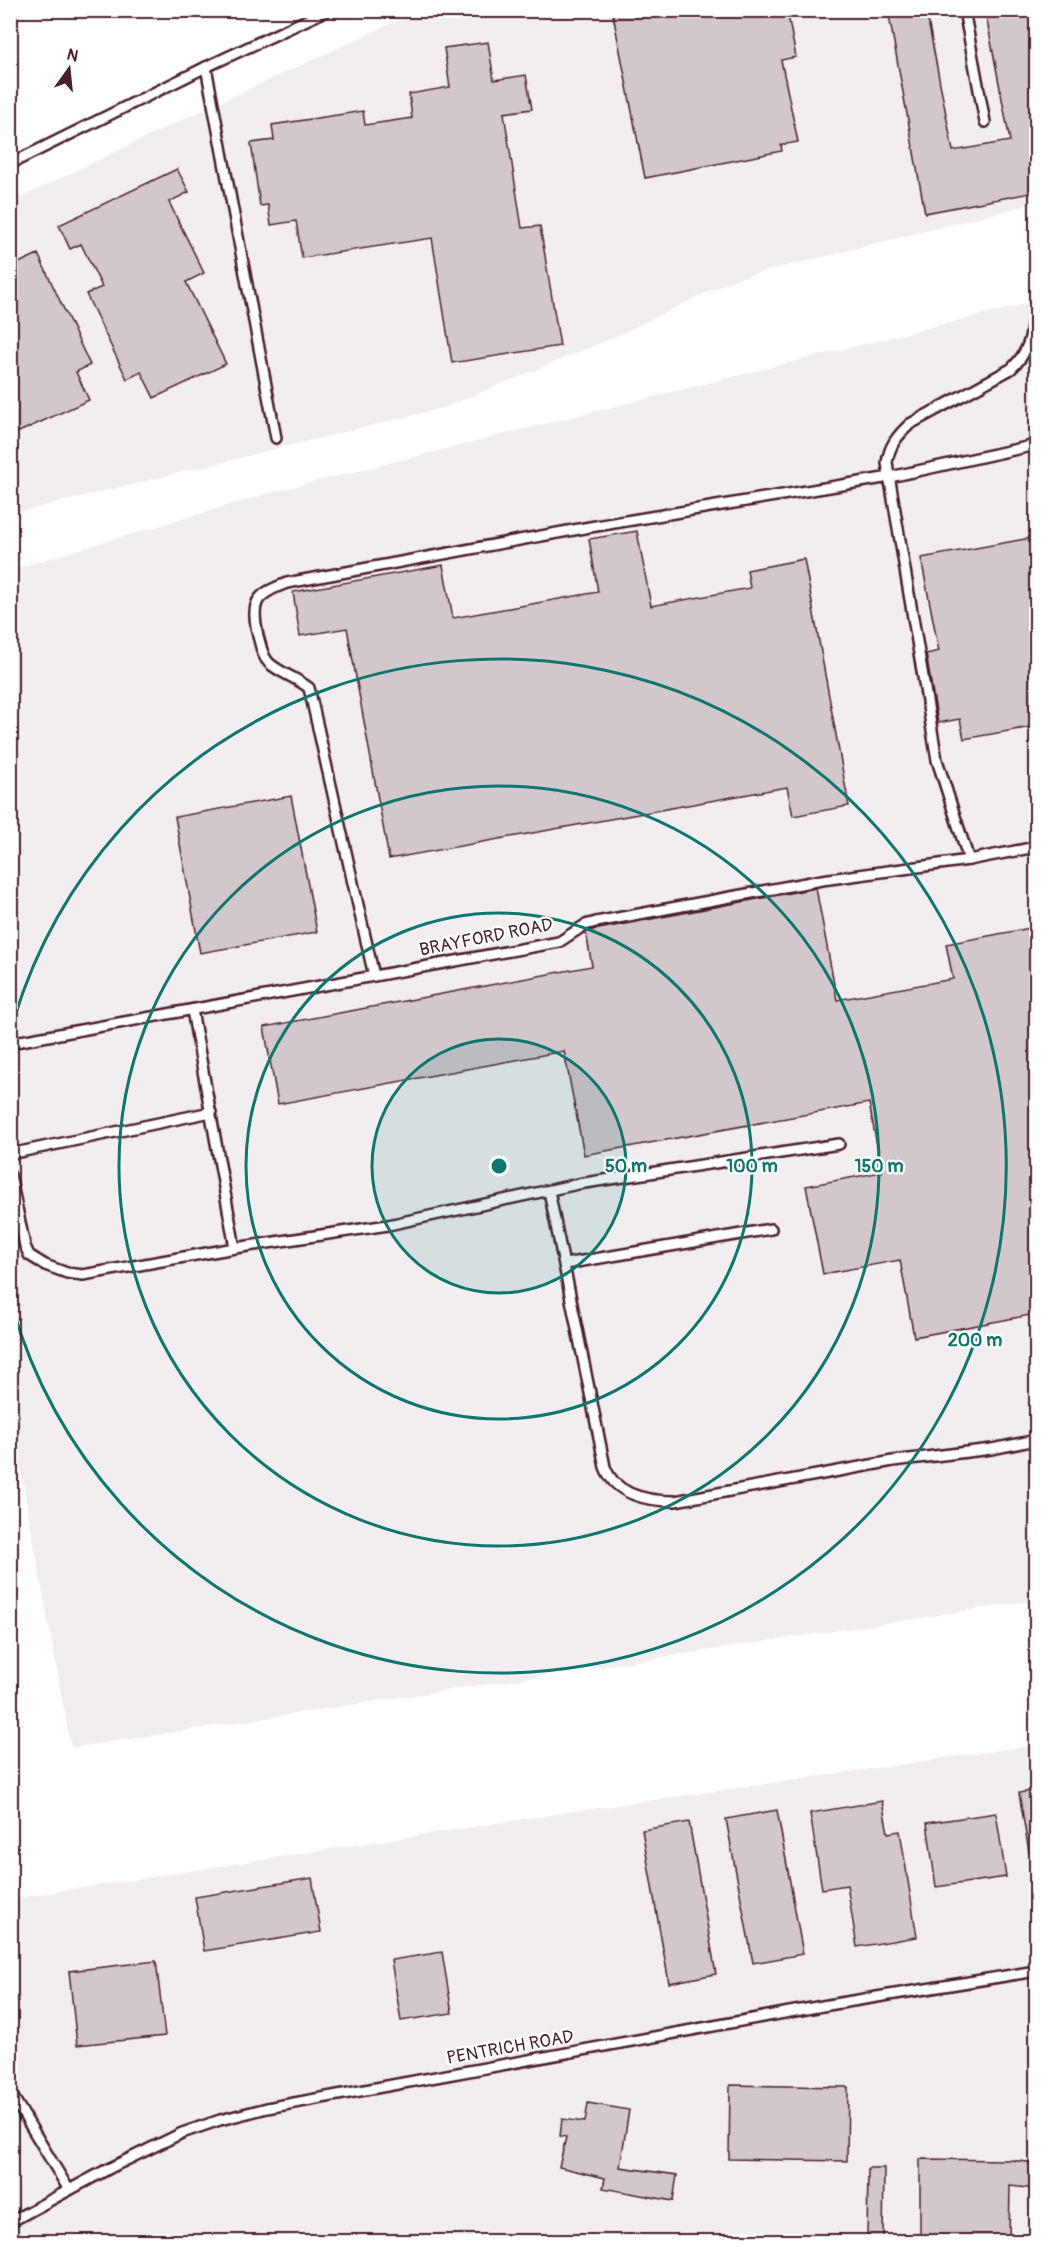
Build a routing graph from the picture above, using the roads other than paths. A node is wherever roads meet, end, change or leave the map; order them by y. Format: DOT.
graph roads {
  1 [pos="328,10"];
  2 [pos="964,10"];
  3 [pos="206,67"];
  4 [pos="985,122"];
  5 [pos="10,164"];
  6 [pos="1033,315"];
  7 [pos="276,438"];
  8 [pos="1036,445"];
  9 [pos="890,477"];
  10 [pos="1036,847"];
  11 [pos="969,860"];
  12 [pos="374,976"];
  13 [pos="192,1010"];
  14 [pos="10,1043"];
  15 [pos="211,1112"];
  16 [pos="839,1144"];
  17 [pos="10,1154"];
  18 [pos="10,1175"];
  19 [pos="549,1191"];
  20 [pos="771,1229"];
  21 [pos="235,1248"];
  22 [pos="565,1264"];
  23 [pos="1036,1440"];
  24 [pos="1036,1971"];
  25 [pos="11,2096"];
  26 [pos="69,2190"];
  27 [pos="10,2222"];
  1 -- 3 [label="lane"];
  2 -- 4 [label="lane"];
  3 -- 5 [label="lane"];
  3 -- 7 [label="lane"];
  6 -- 9 [label="lane"];
  8 -- 9 [label="lane"];
  9 -- 11 [label="lane"];
  9 -- 12 [label="lane"];
  10 -- 11 [label="lane, BRAYFORD ROAD"];
  11 -- 12 [label="lane, BRAYFORD ROAD"];
  12 -- 13 [label="lane, BRAYFORD ROAD"];
  13 -- 14 [label="lane, BRAYFORD ROAD"];
  13 -- 15 [label="lane"];
  15 -- 17 [label="lane"];
  15 -- 21 [label="lane"];
  16 -- 19 [label="lane"];
  18 -- 21 [label="lane"];
  19 -- 21 [label="lane"];
  19 -- 22 [label="lane"];
  20 -- 22 [label="lane"];
  22 -- 23 [label="lane"];
  24 -- 26 [label="lane, PENTRICH ROAD"];
  25 -- 26 [label="lane"];
  26 -- 27 [label="lane, PENTRICH ROAD"];
}
